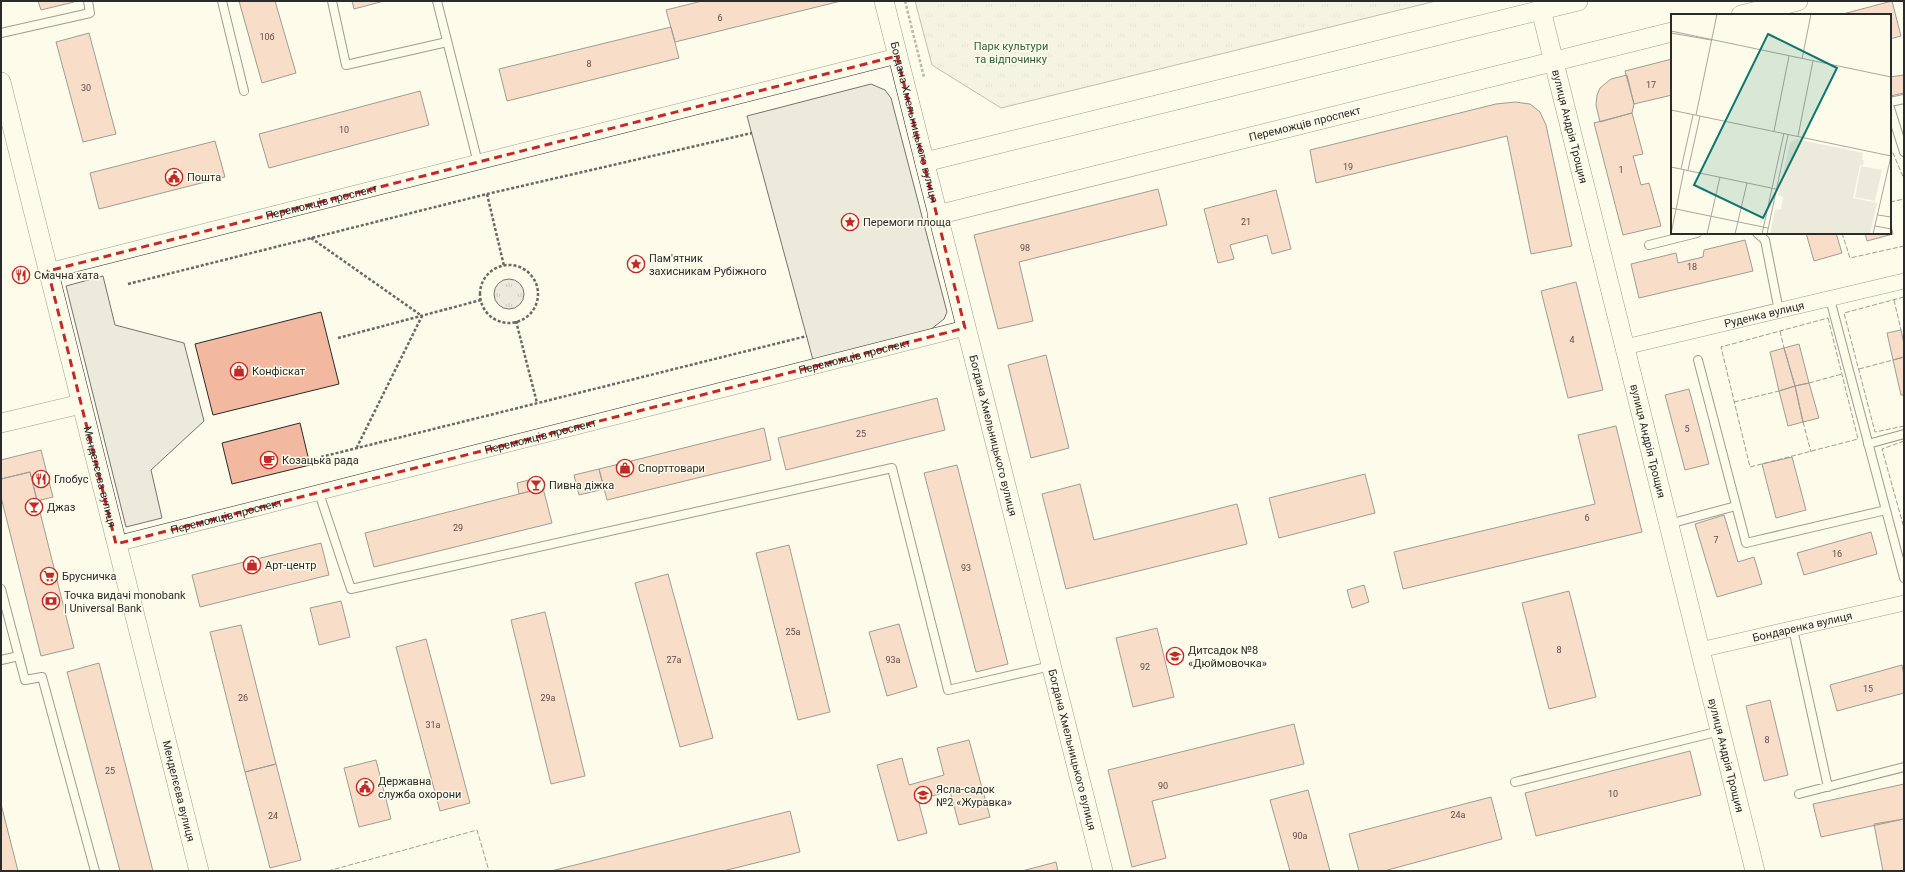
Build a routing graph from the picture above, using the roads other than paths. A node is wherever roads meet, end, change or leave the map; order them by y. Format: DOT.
graph roads {
  1 [pos="88,1"];
  2 [pos="222,1"];
  3 [pos="332,1"];
  4 [pos="437,1"];
  5 [pos="884,1"];
  6 [pos="1578,1"];
  7 [pos="1798,1"];
  8 [pos="1541,10"];
  9 [pos="1746,14"];
  10 [pos="1671,32"];
  11 [pos="1,33"];
  12 [pos="447,42"];
  13 [pos="898,56"];
  14 [pos="1553,61"];
  15 [pos="1,82"];
  16 [pos="244,91"];
  17 [pos="1904,99"];
  18 [pos="1891,102"];
  19 [pos="1891,111"];
  20 [pos="1904,152"];
  21 [pos="925,162"];
  22 [pos="478,163"];
  23 [pos="937,215"];
  24 [pos="1693,234"];
  25 [pos="1758,234"];
  26 [pos="1649,245"];
  27 [pos="48,272"];
  28 [pos="1904,281"];
  29 [pos="1830,299"];
  30 [pos="1779,311"];
  31 [pos="965,328"];
  32 [pos="1625,347"];
  33 [pos="1698,360"];
  34 [pos="81,404"];
  35 [pos="1,423"];
  36 [pos="1904,434"];
  37 [pos="1868,444"];
  38 [pos="319,493"];
  39 [pos="1736,506"];
  40 [pos="1886,510"];
  41 [pos="1669,524"];
  42 [pos="116,544"];
  43 [pos="1904,578"];
  44 [pos="1,589"];
  45 [pos="1904,603"];
  46 [pos="1793,628"];
  47 [pos="1700,650"];
  48 [pos="19,656"];
  49 [pos="1,660"];
  50 [pos="1051,666"];
  51 [pos="1720,731"];
  52 [pos="1904,767"];
  53 [pos="1516,782"];
  54 [pos="1828,787"];
  55 [pos="1800,794"];
  56 [pos="95,871"];
  57 [pos="198,871"];
  58 [pos="1103,871"];
  59 [pos="1755,871"];
  1 -- 11 [label="lane"];
  2 -- 16 [label="lane"];
  3 -- 12 [label="lane"];
  4 -- 12 [label="lane"];
  5 -- 13 [label="street, Богдана Хмельницького вулиця"];
  6 -- 8 [label="street"];
  7 -- 9 [label="street"];
  8 -- 14 [label="street, вулиця Андрія Трощия"];
  8 -- 21 [label="street"];
  10 -- 14 [label="street, Переможців проспект"];
  12 -- 22 [label="lane"];
  13 -- 21 [label="street, Богдана Хмельницького вулиця"];
  13 -- 22 [label="street, Переможців проспект"];
  14 -- 23 [label="street, Переможців проспект"];
  14 -- 32 [label="street, вулиця Андрія Трощия"];
  15 -- 27 [label="street, Менделєєва вулиця"];
  17 -- 18 [label="lane"];
  19 -- 20 [label="lane"];
  21 -- 23 [label="street, Богдана Хмельницького вулиця"];
  22 -- 27 [label="street, Переможців проспект"];
  23 -- 31 [label="street, Богдана Хмельницького вулиця"];
  24 -- 26 [label="lane"];
  25 -- 30 [label="lane"];
  27 -- 34 [label="street, Менделєєва вулиця"];
  28 -- 29 [label="street, Руденка вулиця"];
  29 -- 30 [label="street, Руденка вулиця"];
  29 -- 37 [label="lane"];
  30 -- 32 [label="street, Руденка вулиця"];
  31 -- 38 [label="street, Переможців проспект"];
  31 -- 50 [label="street, Богдана Хмельницького вулиця"];
  32 -- 41 [label="street, вулиця Андрія Трощия"];
  33 -- 39 [label="lane"];
  34 -- 35 [label="street"];
  34 -- 42 [label="street, Менделєєва вулиця"];
  36 -- 37 [label="lane"];
  37 -- 40 [label="lane"];
  38 -- 42 [label="street, Переможців проспект"];
  38 -- 50 [label="lane"];
  39 -- 40 [label="lane"];
  39 -- 41 [label="lane"];
  40 -- 43 [label="lane"];
  41 -- 47 [label="street, вулиця Андрія Трощия"];
  42 -- 57 [label="street, Менделєєва вулиця"];
  44 -- 48 [label="lane"];
  45 -- 46 [label="street, Бондаренка вулиця"];
  46 -- 47 [label="street, Бондаренка вулиця"];
  46 -- 54 [label="lane"];
  47 -- 51 [label="street, вулиця Андрія Трощия"];
  48 -- 49 [label="lane"];
  48 -- 56 [label="lane"];
  50 -- 58 [label="street, Богдана Хмельницького вулиця"];
  51 -- 53 [label="lane"];
  51 -- 59 [label="street, вулиця Андрія Трощия"];
  52 -- 54 [label="lane"];
  54 -- 55 [label="lane"];
}
